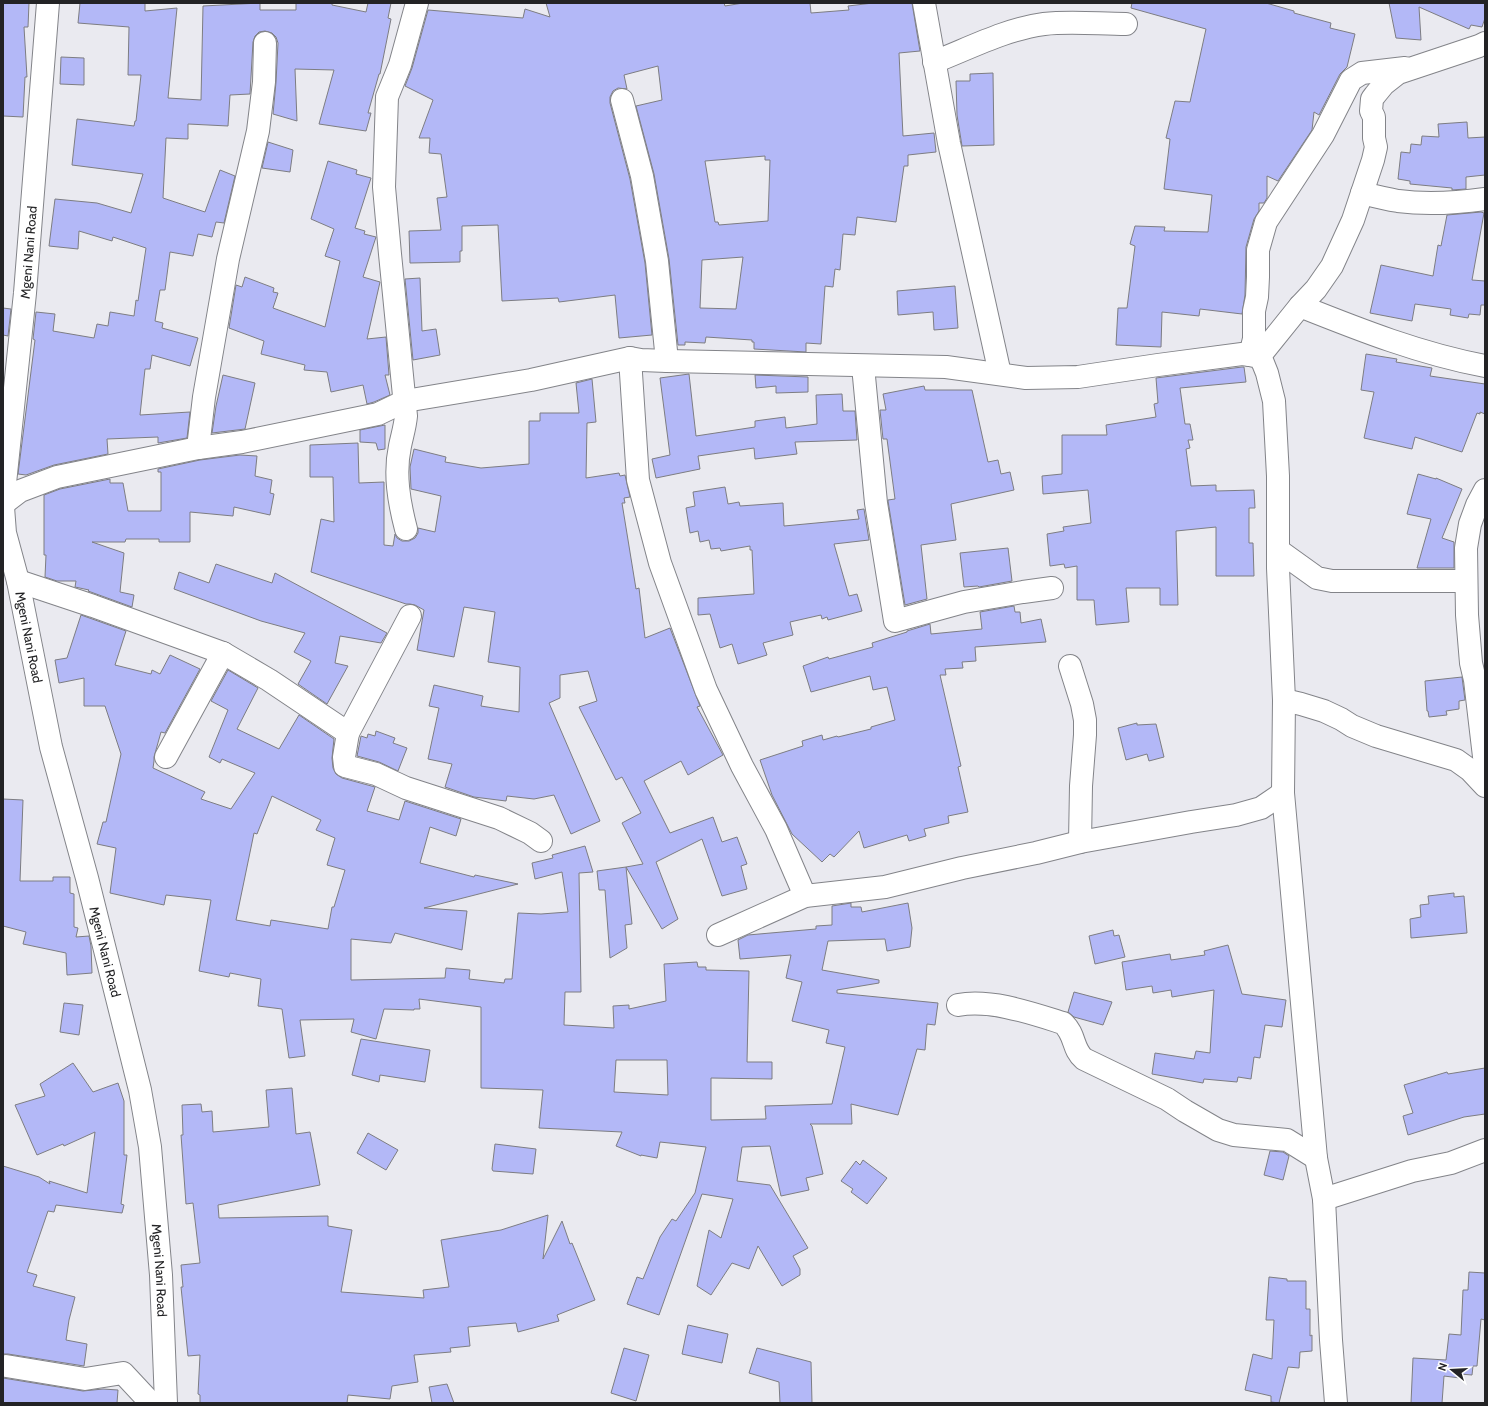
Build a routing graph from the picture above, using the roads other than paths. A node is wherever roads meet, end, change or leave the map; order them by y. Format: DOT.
graph roads {
  1 [pos="48,3"];
  2 [pos="417,3"];
  3 [pos="924,3"];
  4 [pos="1126,24"];
  5 [pos="265,43"];
  6 [pos="1485,43"];
  7 [pos="934,62"];
  8 [pos="1417,66"];
  9 [pos="622,100"];
  10 [pos="1362,193"];
  11 [pos="1485,198"];
  12 [pos="1300,306"];
  13 [pos="1254,356"];
  14 [pos="630,358"];
  15 [pos="667,361"];
  16 [pos="863,366"];
  17 [pos="1485,366"];
  18 [pos="1000,374"];
  19 [pos="405,402"];
  20 [pos="198,448"];
  21 [pos="1485,490"];
  22 [pos="3,504"];
  23 [pos="406,529"];
  24 [pos="1278,550"];
  25 [pos="1466,580"];
  26 [pos="18,581"];
  27 [pos="1052,588"];
  28 [pos="410,616"];
  29 [pos="223,653"];
  30 [pos="1070,666"];
  31 [pos="1480,676"];
  32 [pos="1284,700"];
  33 [pos="348,733"];
  34 [pos="166,758"];
  35 [pos="1485,765"];
  36 [pos="1485,786"];
  37 [pos="1283,793"];
  38 [pos="541,841"];
  39 [pos="1080,842"];
  40 [pos="805,896"];
  41 [pos="718,935"];
  42 [pos="958,1005"];
  43 [pos="1485,1150"];
  44 [pos="1316,1158"];
  45 [pos="1324,1199"];
  46 [pos="6,1366"];
  47 [pos="151,1403"];
  48 [pos="166,1403"];
  49 [pos="1336,1403"];
  1 -- 22 [label="street, Mgeni Nani Road"];
  2 -- 19 [label="street"];
  3 -- 7 [label="street"];
  4 -- 7 [label="street"];
  5 -- 20 [label="street"];
  6 -- 8 [label="street"];
  7 -- 18 [label="street"];
  8 -- 10 [label="street"];
  8 -- 13 [label="street"];
  9 -- 15 [label="street"];
  10 -- 11 [label="street"];
  10 -- 12 [label="street"];
  12 -- 13 [label="street"];
  12 -- 17 [label="street"];
  13 -- 18 [label="street"];
  13 -- 24 [label="street"];
  14 -- 15 [label="street"];
  14 -- 19 [label="street"];
  14 -- 40 [label="street"];
  15 -- 16 [label="street"];
  16 -- 18 [label="street"];
  16 -- 27 [label="street"];
  19 -- 20 [label="street"];
  19 -- 23 [label="street"];
  20 -- 22 [label="street"];
  21 -- 25 [label="street"];
  22 -- 26 [label="street, Mgeni Nani Road"];
  24 -- 25 [label="street"];
  24 -- 32 [label="street"];
  25 -- 31 [label="street"];
  26 -- 29 [label="street"];
  26 -- 48 [label="street, Mgeni Nani Road"];
  28 -- 33 [label="street"];
  29 -- 33 [label="street"];
  29 -- 34 [label="street"];
  30 -- 39 [label="street"];
  31 -- 35 [label="street"];
  32 -- 36 [label="street"];
  32 -- 37 [label="street"];
  33 -- 38 [label="street"];
  37 -- 39 [label="street"];
  37 -- 44 [label="street"];
  39 -- 40 [label="street"];
  40 -- 41 [label="street"];
  42 -- 44 [label="street"];
  43 -- 45 [label="street"];
  44 -- 45 [label="street"];
  45 -- 49 [label="street"];
  46 -- 47 [label="street"];
}
